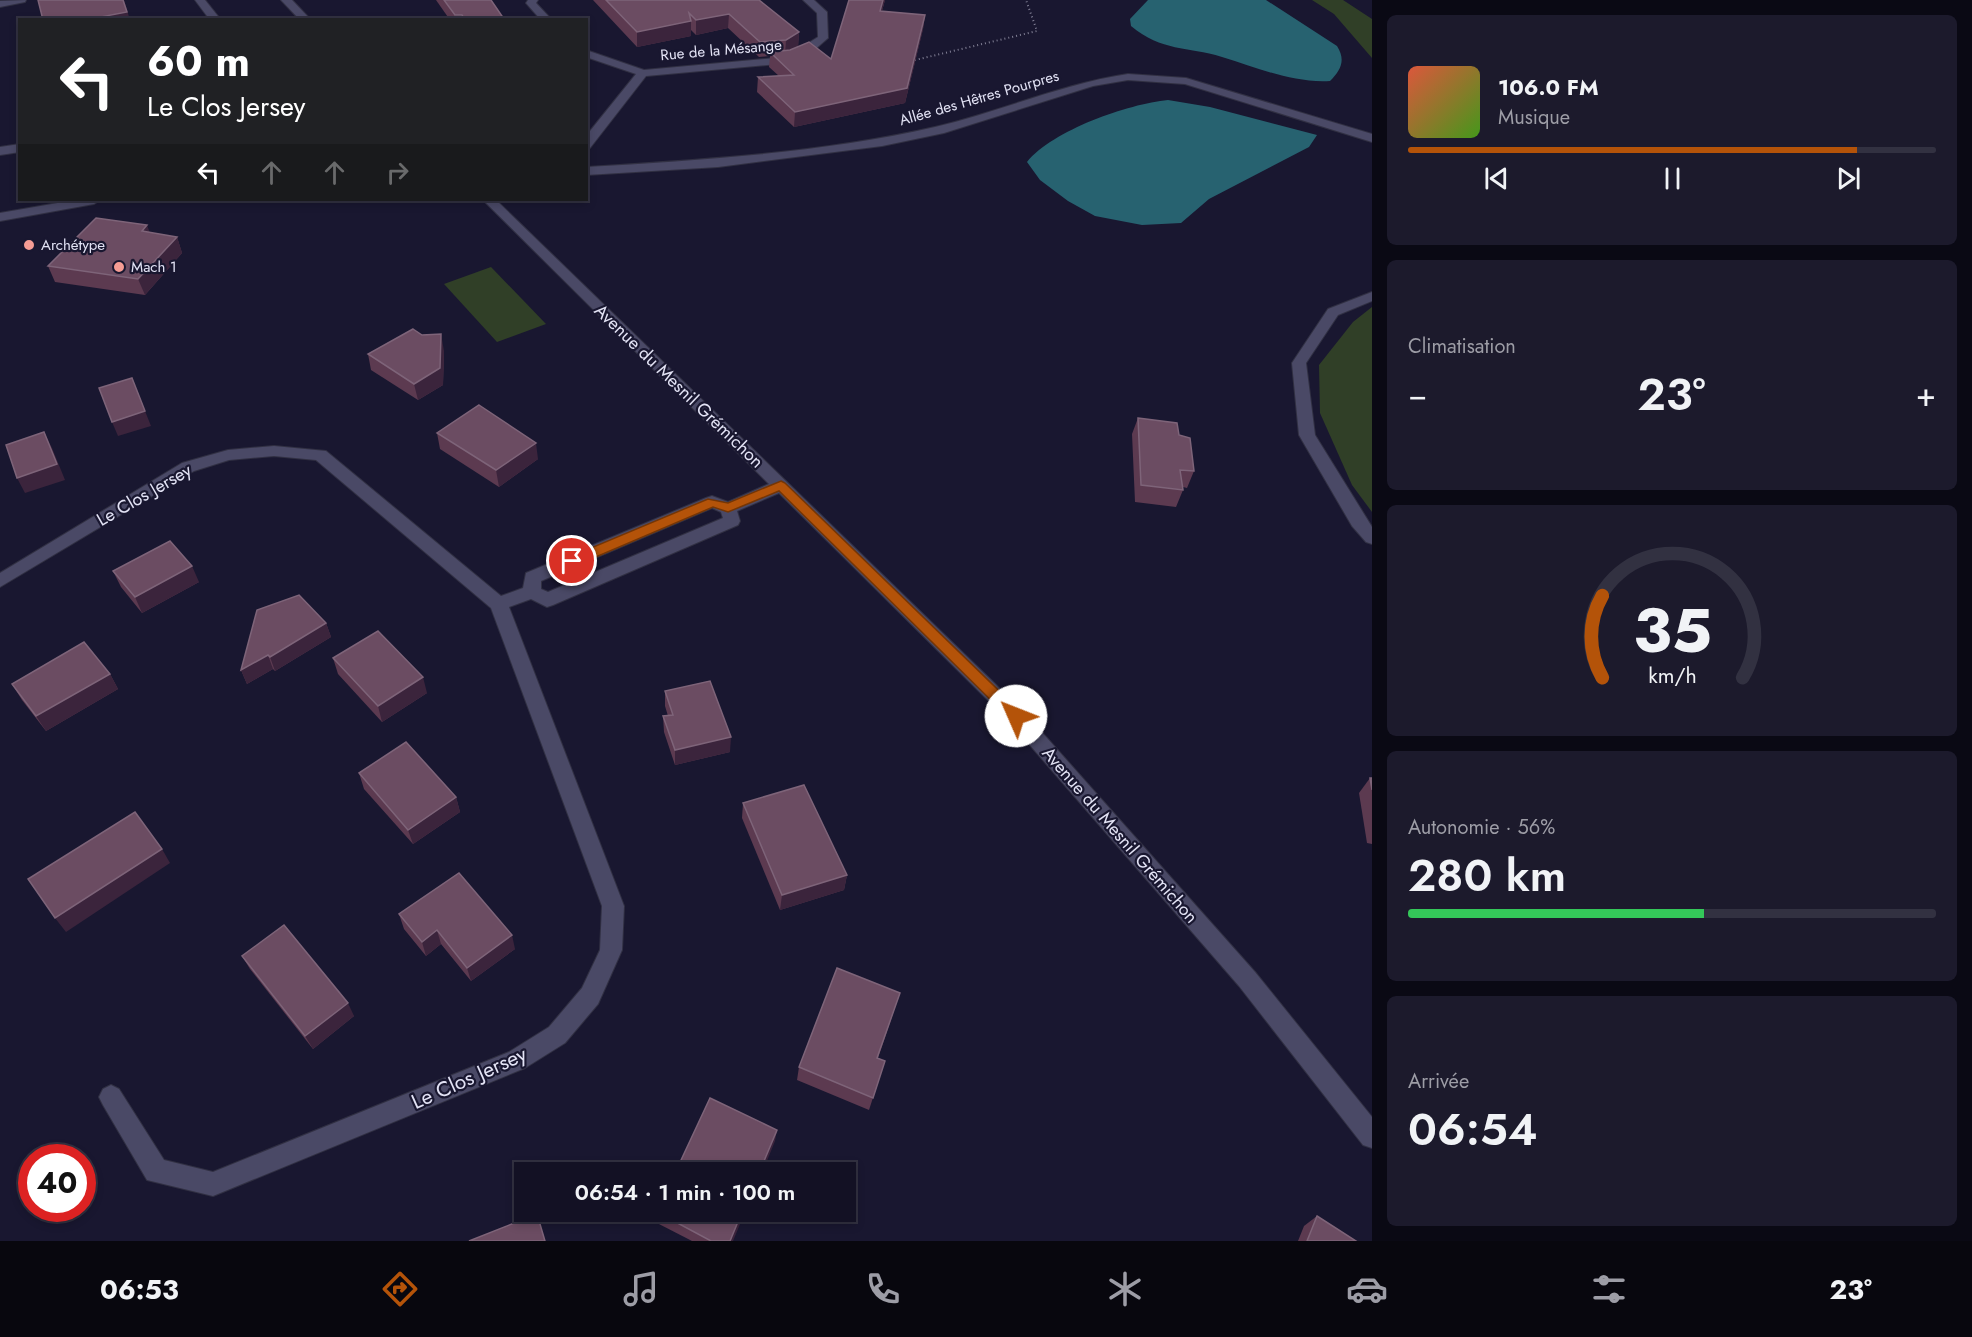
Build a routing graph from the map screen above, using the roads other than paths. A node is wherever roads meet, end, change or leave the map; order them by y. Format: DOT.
graph roads {
  1 [pos="21,0"];
  2 [pos="200,0"];
  3 [pos="286,0"];
  4 [pos="533,0"];
  5 [pos="808,0"];
  6 [pos="0,4"];
  7 [pos="214,18"];
  8 [pos="304,18"];
  9 [pos="545,18"];
  10 [pos="588,54"];
  11 [pos="643,73"];
  12 [pos="1372,138"];
  13 [pos="588,142"];
  14 [pos="18,148"];
  15 [pos="0,151"];
  16 [pos="588,171"];
  17 [pos="88,201"];
  18 [pos="490,201"];
  19 [pos="0,217"];
  20 [pos="1372,296"];
  21 [pos="781,486"];
  22 [pos="728,508"];
  23 [pos="1372,538"];
  24 [pos="0,580"];
  25 [pos="532,592"];
  26 [pos="499,604"];
  27 [pos="111,1097"];
  28 [pos="1372,1136"];
  1 -- 6 [label="street"];
  2 -- 7 [label="street"];
  3 -- 8 [label="street"];
  4 -- 9 [label="street"];
  5 -- 11 [label="street, Rue de la Mésange"];
  10 -- 11 [label="street, Rue de la Mésange"];
  11 -- 13 [label="street, Rue de la Mésange"];
  12 -- 16 [label="street, Allée des Hêtres Pourpres"];
  14 -- 15 [label="street"];
  17 -- 19 [label="street"];
  18 -- 21 [label="street, Avenue du Mesnil Grémichon"];
  20 -- 23 [label="street"];
  21 -- 22 [label="street"];
  21 -- 28 [label="street, Avenue du Mesnil Grémichon"];
  22 -- 25 [label="street"];
  22 -- 25 [label="street"];
  24 -- 26 [label="street, Le Clos Jersey"];
  25 -- 26 [label="street"];
  26 -- 27 [label="street, Le Clos Jersey"];
}
